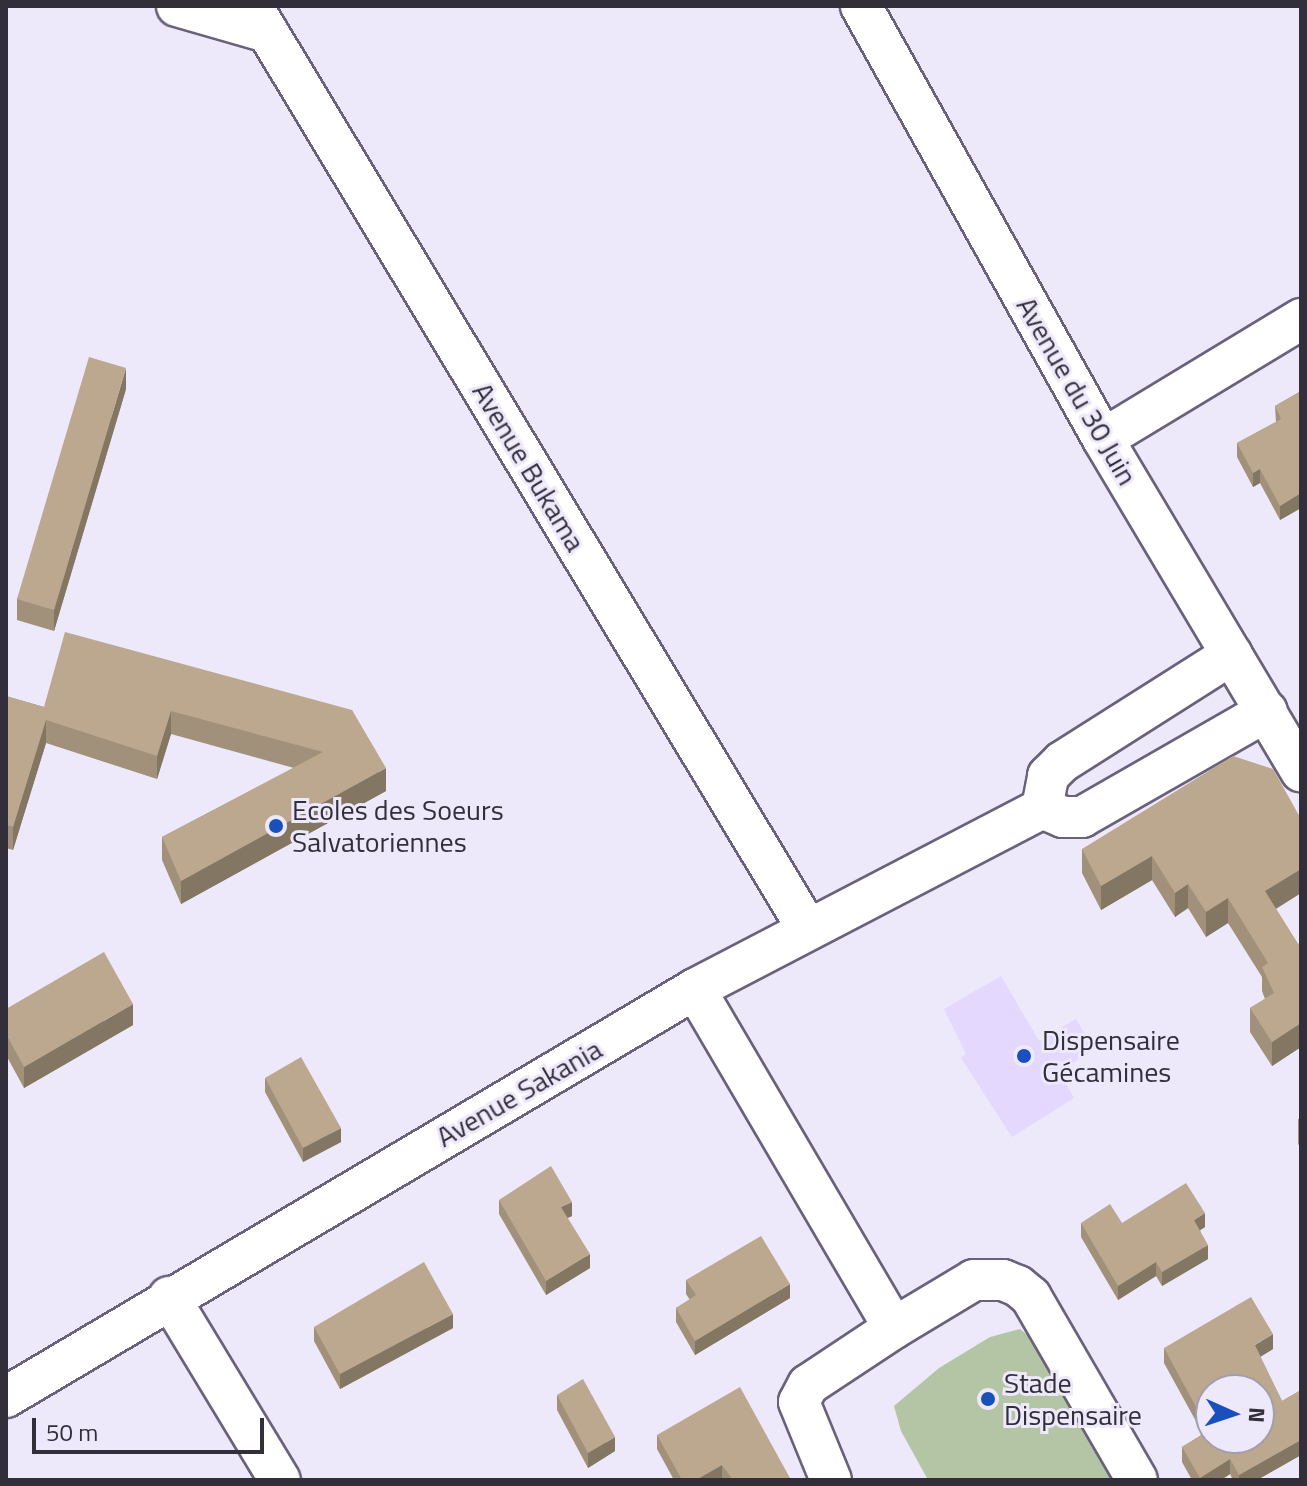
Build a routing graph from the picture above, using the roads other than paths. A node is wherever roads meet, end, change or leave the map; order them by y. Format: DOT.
graph roads {
  1 [pos="177,6"];
  2 [pos="861,6"];
  3 [pos="260,19"];
  4 [pos="1301,319"];
  5 [pos="1103,439"];
  6 [pos="1232,654"];
  7 [pos="1267,711"];
  8 [pos="1301,771"];
  9 [pos="1042,808"];
  10 [pos="807,928"];
  11 [pos="695,989"];
  12 [pos="169,1297"];
  13 [pos="894,1328"];
  14 [pos="6,1397"];
  15 [pos="280,1480"];
  16 [pos="831,1480"];
  17 [pos="1137,1480"];
  1 -- 3 [label="street"];
  2 -- 5 [label="street, Avenue du 30 Juin"];
  3 -- 10 [label="street, Avenue Bukama"];
  4 -- 5 [label="street"];
  5 -- 6 [label="street, Avenue du 30 Juin"];
  6 -- 7 [label="street, Avenue du 30 Juin"];
  6 -- 9 [label="street"];
  7 -- 8 [label="street, Avenue du 30 Juin"];
  7 -- 9 [label="street"];
  9 -- 10 [label="street, Avenue Sakania"];
  10 -- 11 [label="street, Avenue Sakania"];
  11 -- 12 [label="street, Avenue Sakania"];
  11 -- 13 [label="street"];
  12 -- 14 [label="street, Avenue Sakania"];
  12 -- 15 [label="street"];
  13 -- 16 [label="street"];
  13 -- 17 [label="street"];
}
